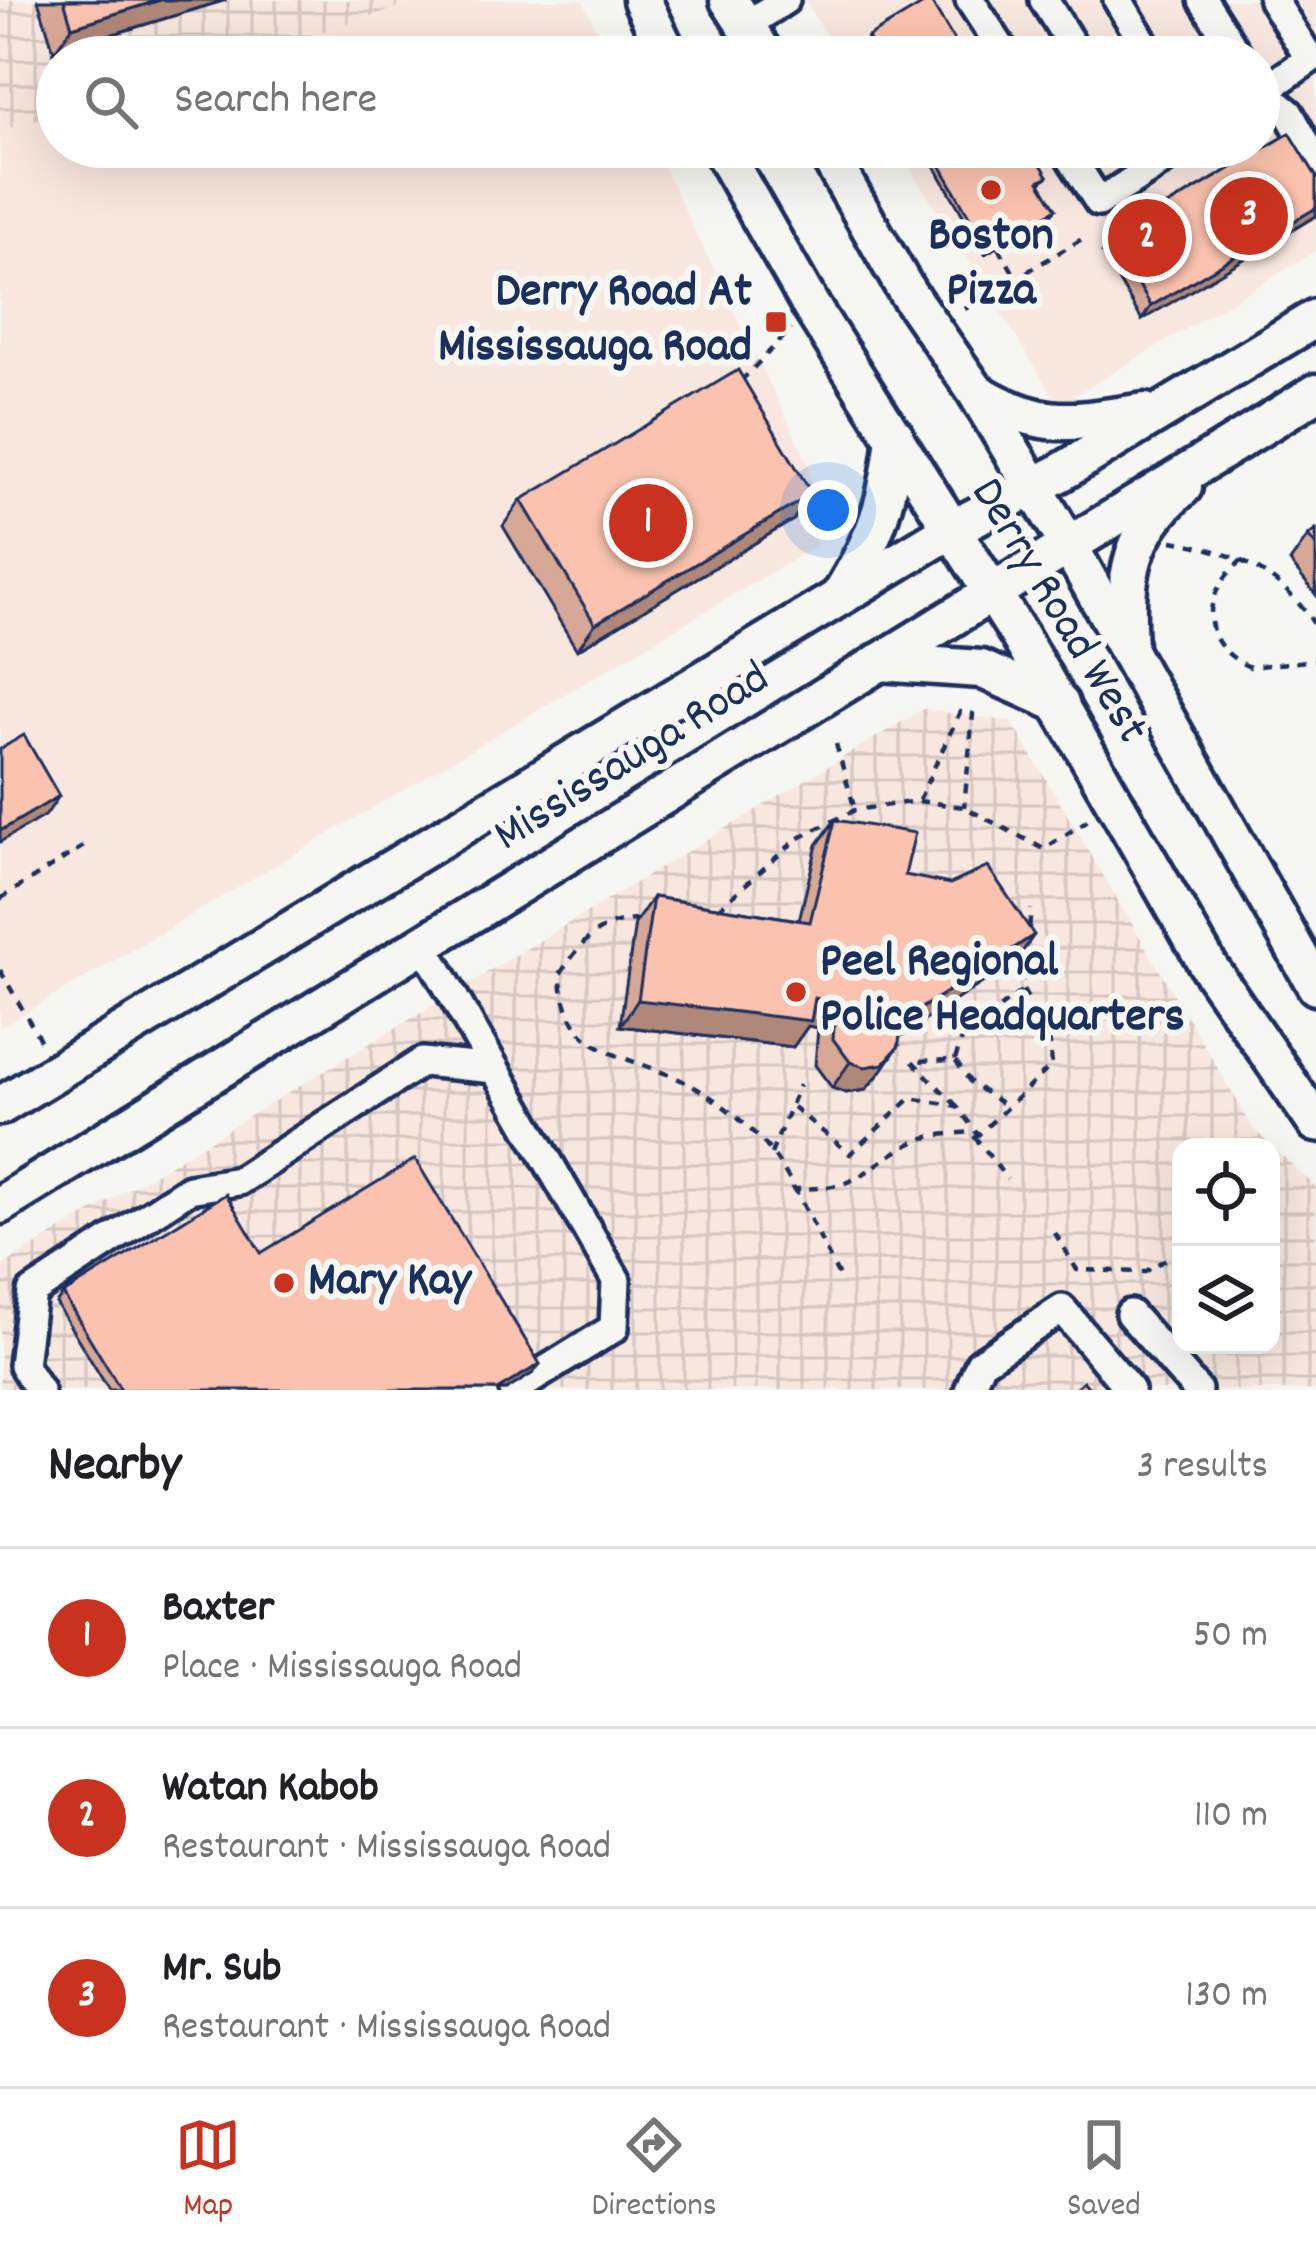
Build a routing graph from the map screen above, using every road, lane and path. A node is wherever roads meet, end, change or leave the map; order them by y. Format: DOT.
graph roads {
  1 [pos="642,0"];
  2 [pos="785,0"];
  3 [pos="970,0"];
  4 [pos="1044,0"];
  5 [pos="1118,0"];
  6 [pos="1203,0"];
  7 [pos="1273,0"];
  8 [pos="737,13"];
  9 [pos="659,36"];
  10 [pos="993,36"];
  11 [pos="1066,36"];
  12 [pos="1139,36"];
  13 [pos="1226,36"];
  14 [pos="1313,57"];
  15 [pos="1280,79"];
  16 [pos="1280,107"];
  17 [pos="1316,163"];
  18 [pos="732,168"];
  19 [pos="836,168"];
  20 [pos="1077,168"];
  21 [pos="1131,168"];
  22 [pos="1082,239"];
  23 [pos="999,248"];
  24 [pos="1016,277"];
  25 [pos="812,308"];
  26 [pos="965,309"];
  27 [pos="1316,318"];
  28 [pos="729,392"];
  29 [pos="976,392"];
  30 [pos="1316,393"];
  31 [pos="1160,410"];
  32 [pos="896,436"];
  33 [pos="1231,445"];
  34 [pos="1031,488"];
  35 [pos="802,491"];
  36 [pos="870,506"];
  37 [pos="952,529"];
  38 [pos="1160,539"];
  39 [pos="1068,544"];
  40 [pos="1242,560"];
  41 [pos="994,595"];
  42 [pos="834,605"];
  43 [pos="1316,627"];
  44 [pos="1129,656"];
  45 [pos="1316,660"];
  46 [pos="879,662"];
  47 [pos="1060,704"];
  48 [pos="836,743"];
  49 [pos="918,801"];
  50 [pos="964,807"];
  51 [pos="855,810"];
  52 [pos="1090,818"];
  53 [pos="90,842"];
  54 [pos="0,899"];
  55 [pos="1031,909"];
  56 [pos="702,919"];
  57 [pos="658,920"];
  58 [pos="425,947"];
  59 [pos="2,970"];
  60 [pos="1316,986"];
  61 [pos="1023,990"];
  62 [pos="955,1060"];
  63 [pos="495,1069"];
  64 [pos="58,1071"];
  65 [pos="799,1085"];
  66 [pos="0,1106"];
  67 [pos="957,1106"];
  68 [pos="793,1107"];
  69 [pos="1007,1107"];
  70 [pos="1316,1123"];
  71 [pos="978,1135"];
  72 [pos="771,1154"];
  73 [pos="1007,1179"];
  74 [pos="791,1189"];
  75 [pos="0,1205"];
  76 [pos="1055,1233"];
  77 [pos="1172,1255"];
  78 [pos="840,1278"];
  79 [pos="1130,1313"];
  80 [pos="39,1390"];
  81 [pos="514,1390"];
  82 [pos="970,1390"];
  83 [pos="1130,1390"];
  84 [pos="1197,1390"];
  1 -- 9 [label="main road"];
  2 -- 8 [label="lane"];
  3 -- 10 [label="lane"];
  4 -- 11 [label="lane"];
  5 -- 12 [label="lane"];
  6 -- 13 [label="lane"];
  7 -- 14 [label="lane"];
  14 -- 15 [label="lane"];
  16 -- 17 [label="lane"];
  18 -- 25 [label="main road, Derry Road West"];
  19 -- 29 [label="main road, Derry Road West"];
  20 -- 21 [label="lane"];
  22 -- 24 [label="path"];
  23 -- 24 [label="path"];
  24 -- 26 [label="path"];
  25 -- 28 [label="path"];
  25 -- 32 [label="main road, Derry Road West"];
  27 -- 31 [label="main road, Mississauga Road"];
  29 -- 31 [label="main road"];
  29 -- 34 [label="main road, Derry Road West"];
  30 -- 33 [label="main road, Mississauga Road"];
  31 -- 34 [label="main road, Mississauga Road"];
  32 -- 37 [label="main road, Derry Road West"];
  32 -- 42 [label="main road"];
  33 -- 39 [label="main road, Mississauga Road"];
  33 -- 44 [label="main road"];
  34 -- 37 [label="main road, Mississauga Road"];
  34 -- 39 [label="main road, Derry Road West"];
  35 -- 36 [label="path"];
  37 -- 41 [label="main road, Derry Road West"];
  37 -- 42 [label="main road, Mississauga Road"];
  38 -- 40 [label="path"];
  39 -- 41 [label="main road, Mississauga Road"];
  39 -- 44 [label="main road, Derry Road West"];
  40 -- 43 [label="path"];
  40 -- 45 [label="path"];
  41 -- 46 [label="main road, Mississauga Road"];
  41 -- 47 [label="main road, Derry Road West"];
  42 -- 64 [label="main road, Mississauga Road"];
  44 -- 60 [label="main road, Derry Road West"];
  46 -- 47 [label="main road"];
  46 -- 58 [label="main road, Mississauga Road"];
  47 -- 70 [label="main road, Derry Road West"];
  48 -- 51 [label="path"];
  49 -- 50 [label="path"];
  49 -- 50 [label="path"];
  49 -- 51 [label="path"];
  50 -- 52 [label="path"];
  51 -- 56 [label="path"];
  53 -- 54 [label="path"];
  55 -- 61 [label="path"];
  57 -- 72 [label="path"];
  58 -- 63 [label="lane"];
  58 -- 75 [label="main road, Mississauga Road"];
  59 -- 64 [label="path"];
  61 -- 62 [label="path"];
  61 -- 69 [label="path"];
  62 -- 67 [label="path"];
  62 -- 69 [label="path"];
  63 -- 80 [label="lane"];
  63 -- 81 [label="lane"];
  64 -- 66 [label="main road, Mississauga Road"];
  65 -- 68 [label="path"];
  67 -- 68 [label="path"];
  67 -- 71 [label="path"];
  68 -- 72 [label="path"];
  69 -- 71 [label="path"];
  71 -- 73 [label="path"];
  71 -- 74 [label="path"];
  72 -- 74 [label="path"];
  74 -- 78 [label="path"];
  76 -- 77 [label="path"];
  79 -- 84 [label="lane"];
  82 -- 83 [label="lane"];
}
